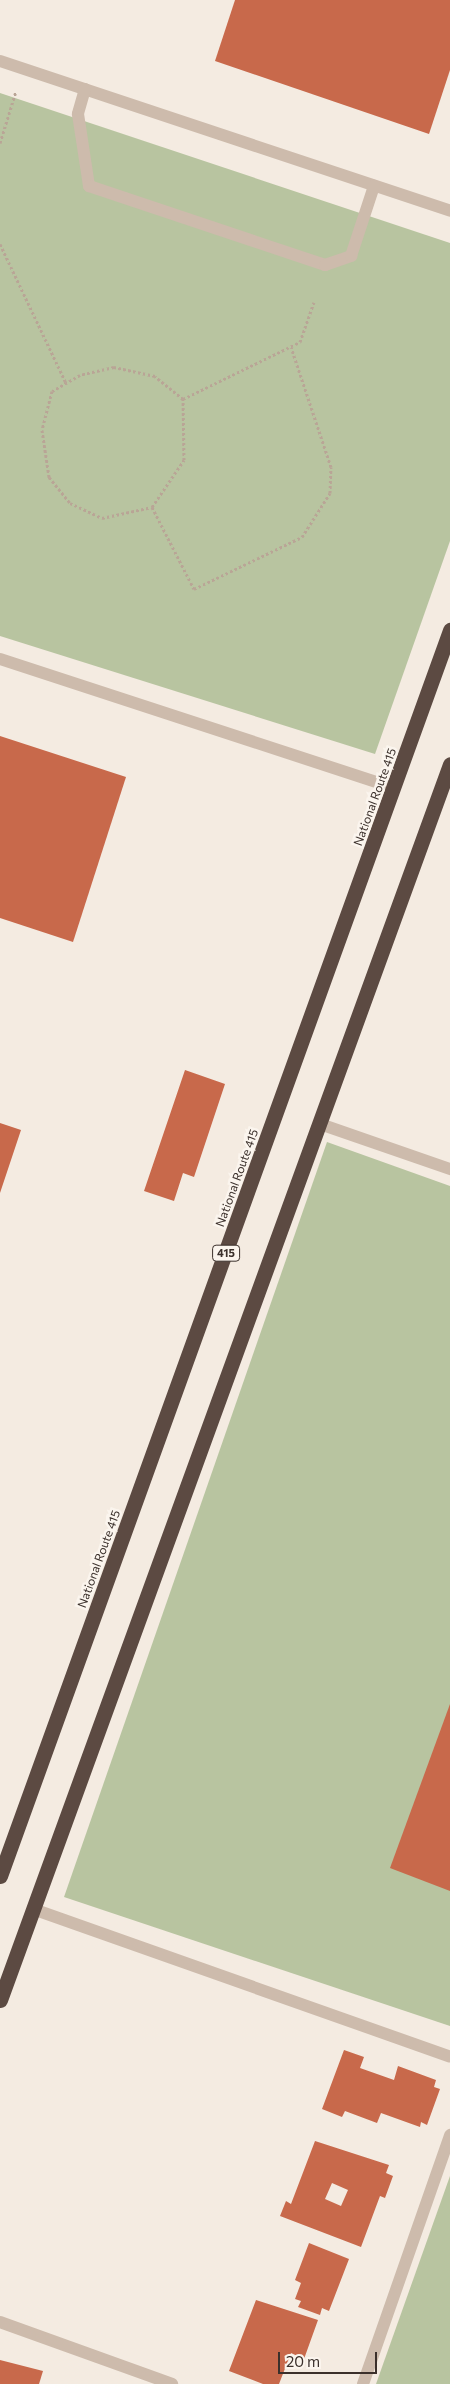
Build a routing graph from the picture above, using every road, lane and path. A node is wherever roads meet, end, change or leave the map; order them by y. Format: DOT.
graph roads {
  1 [pos="0,61"];
  2 [pos="23,68"];
  3 [pos="85,89"];
  4 [pos="0,143"];
  5 [pos="374,186"];
  6 [pos="450,211"];
  7 [pos="0,244"];
  8 [pos="314,302"];
  9 [pos="291,347"];
  10 [pos="66,383"];
  11 [pos="183,399"];
  12 [pos="152,507"];
  13 [pos="450,630"];
  14 [pos="0,659"];
  15 [pos="450,764"];
  16 [pos="394,788"];
  17 [pos="320,1124"];
  18 [pos="450,1169"];
  19 [pos="0,1876"];
  20 [pos="33,1909"];
  21 [pos="0,2000"];
  22 [pos="450,2057"];
  23 [pos="450,2135"];
  24 [pos="0,2322"];
  25 [pos="168,2383"];
  26 [pos="363,2384"];
  1 -- 2 [label="street"];
  2 -- 3 [label="street"];
  2 -- 4 [label="path"];
  3 -- 5 [label="street"];
  3 -- 5 [label="street"];
  5 -- 6 [label="street"];
  7 -- 10 [label="path"];
  8 -- 9 [label="path"];
  9 -- 11 [label="path"];
  9 -- 12 [label="path"];
  10 -- 11 [label="path"];
  10 -- 12 [label="path"];
  11 -- 12 [label="path"];
  13 -- 16 [label="highway, National Route 415 / 415"];
  14 -- 16 [label="street"];
  15 -- 17 [label="highway"];
  16 -- 19 [label="highway, National Route 415 / 415"];
  17 -- 18 [label="street"];
  17 -- 20 [label="highway"];
  20 -- 21 [label="highway"];
  20 -- 22 [label="street"];
  23 -- 26 [label="street"];
  24 -- 25 [label="street"];
}
